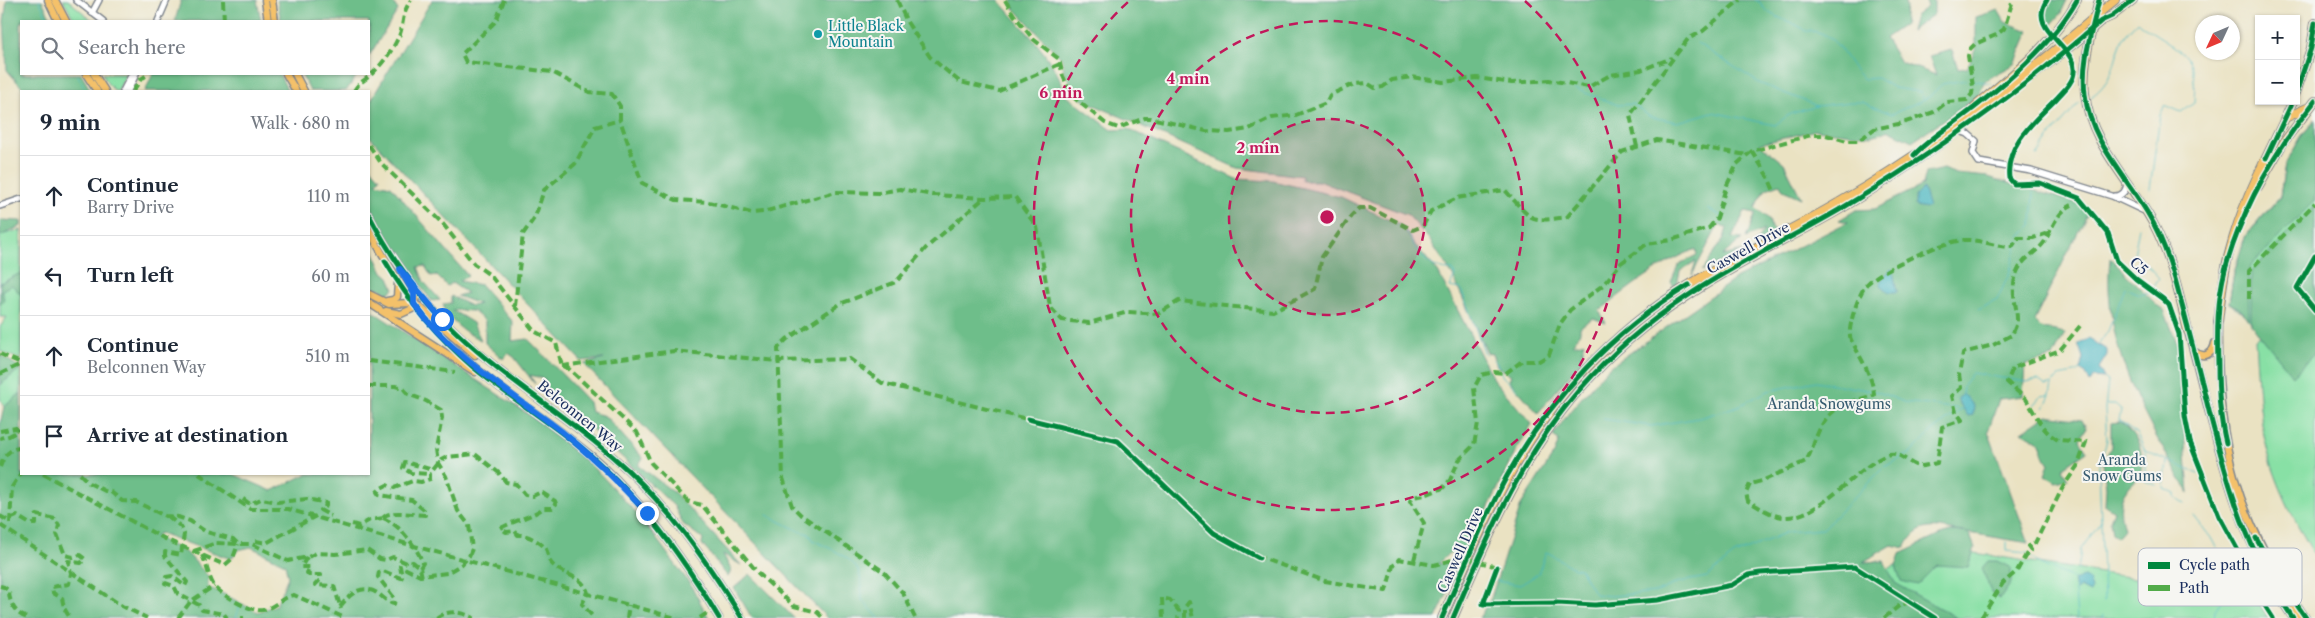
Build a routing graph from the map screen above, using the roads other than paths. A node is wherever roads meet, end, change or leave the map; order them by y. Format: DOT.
graph roads {
  1 [pos="48,0"];
  2 [pos="55,0"];
  3 [pos="76,0"];
  4 [pos="99,0"];
  5 [pos="167,0"];
  6 [pos="265,0"];
  7 [pos="272,0"];
  8 [pos="2077,0"];
  9 [pos="2099,0"];
  10 [pos="2115,0"];
  11 [pos="2126,0"];
  12 [pos="2133,0"];
  13 [pos="92,13"];
  14 [pos="58,20"];
  15 [pos="65,20"];
  16 [pos="102,20"];
  17 [pos="158,20"];
  18 [pos="268,20"];
  19 [pos="275,20"];
  20 [pos="2101,21"];
  21 [pos="2315,23"];
  22 [pos="87,75"];
  23 [pos="95,75"];
  24 [pos="131,75"];
  25 [pos="136,75"];
  26 [pos="287,75"];
  27 [pos="296,75"];
  28 [pos="2300,81"];
  29 [pos="96,90"];
  30 [pos="104,90"];
  31 [pos="124,90"];
  32 [pos="128,90"];
  33 [pos="295,90"];
  34 [pos="303,90"];
  35 [pos="2315,101"];
  36 [pos="2290,105"];
  37 [pos="2285,118"];
  38 [pos="1960,132"];
  39 [pos="1914,155"];
  40 [pos="2125,179"];
  41 [pos="2112,196"];
  42 [pos="20,199"];
  43 [pos="0,206"];
  44 [pos="2148,214"];
  45 [pos="370,217"];
  46 [pos="370,232"];
  47 [pos="400,269"];
  48 [pos="2225,270"];
  49 [pos="397,281"];
  50 [pos="370,295"];
  51 [pos="382,301"];
  52 [pos="370,304"];
  53 [pos="414,304"];
  54 [pos="2218,322"];
  55 [pos="2188,331"];
  56 [pos="2194,351"];
  57 [pos="495,383"];
  58 [pos="539,398"];
  59 [pos="2253,548"];
  60 [pos="2262,548"];
  61 [pos="2286,606"];
  62 [pos="2292,606"];
  63 [pos="2298,606"];
  64 [pos="718,618"];
  65 [pos="742,618"];
  66 [pos="1442,618"];
  67 [pos="1453,618"];
  68 [pos="2294,618"];
  69 [pos="2300,618"];
  70 [pos="2306,618"];
  1 -- 14 [label="main road"];
  2 -- 15 [label="main road"];
  3 -- 13 [label="street"];
  4 -- 13 [label="street"];
  5 -- 17 [label="street"];
  6 -- 18 [label="main road"];
  7 -- 19 [label="main road"];
  8 -- 39 [label="highway"];
  9 -- 40 [label="highway"];
  10 -- 39 [label="highway, bridge"];
  11 -- 20 [label="highway"];
  12 -- 20 [label="highway"];
  13 -- 16 [label="street"];
  20 -- 38 [label="highway, Caswell Drive, bridge"];
  21 -- 28 [label="highway"];
  22 -- 29 [label="main road"];
  23 -- 30 [label="main road"];
  24 -- 31 [label="street"];
  25 -- 32 [label="street"];
  26 -- 33 [label="main road"];
  27 -- 34 [label="main road"];
  35 -- 37 [label="highway"];
  35 -- 48 [label="highway"];
  36 -- 37 [label="highway"];
  37 -- 48 [label="highway"];
  38 -- 41 [label="street"];
  38 -- 67 [label="highway, Caswell Drive"];
  39 -- 66 [label="highway, Caswell Drive"];
  40 -- 41 [label="street"];
  40 -- 44 [label="highway"];
  41 -- 44 [label="street"];
  42 -- 43 [label="street"];
  44 -- 55 [label="highway"];
  45 -- 47 [label="main road"];
  46 -- 49 [label="main road"];
  47 -- 53 [label="main road"];
  47 -- 58 [label="main road, Belconnen Way"];
  48 -- 54 [label="highway"];
  49 -- 51 [label="main road"];
  49 -- 53 [label="main road"];
  50 -- 51 [label="main road"];
  51 -- 53 [label="main road"];
  52 -- 53 [label="main road"];
  52 -- 57 [label="main road"];
  53 -- 57 [label="main road, Belconnen Way"];
  53 -- 58 [label="main road"];
  54 -- 56 [label="main road"];
  54 -- 60 [label="main road"];
  55 -- 56 [label="main road"];
  56 -- 59 [label="main road"];
  57 -- 64 [label="main road, Belconnen Way"];
  58 -- 65 [label="main road, Belconnen Way"];
  61 -- 68 [label="main road"];
  62 -- 69 [label="main road"];
  63 -- 70 [label="main road"];
}
